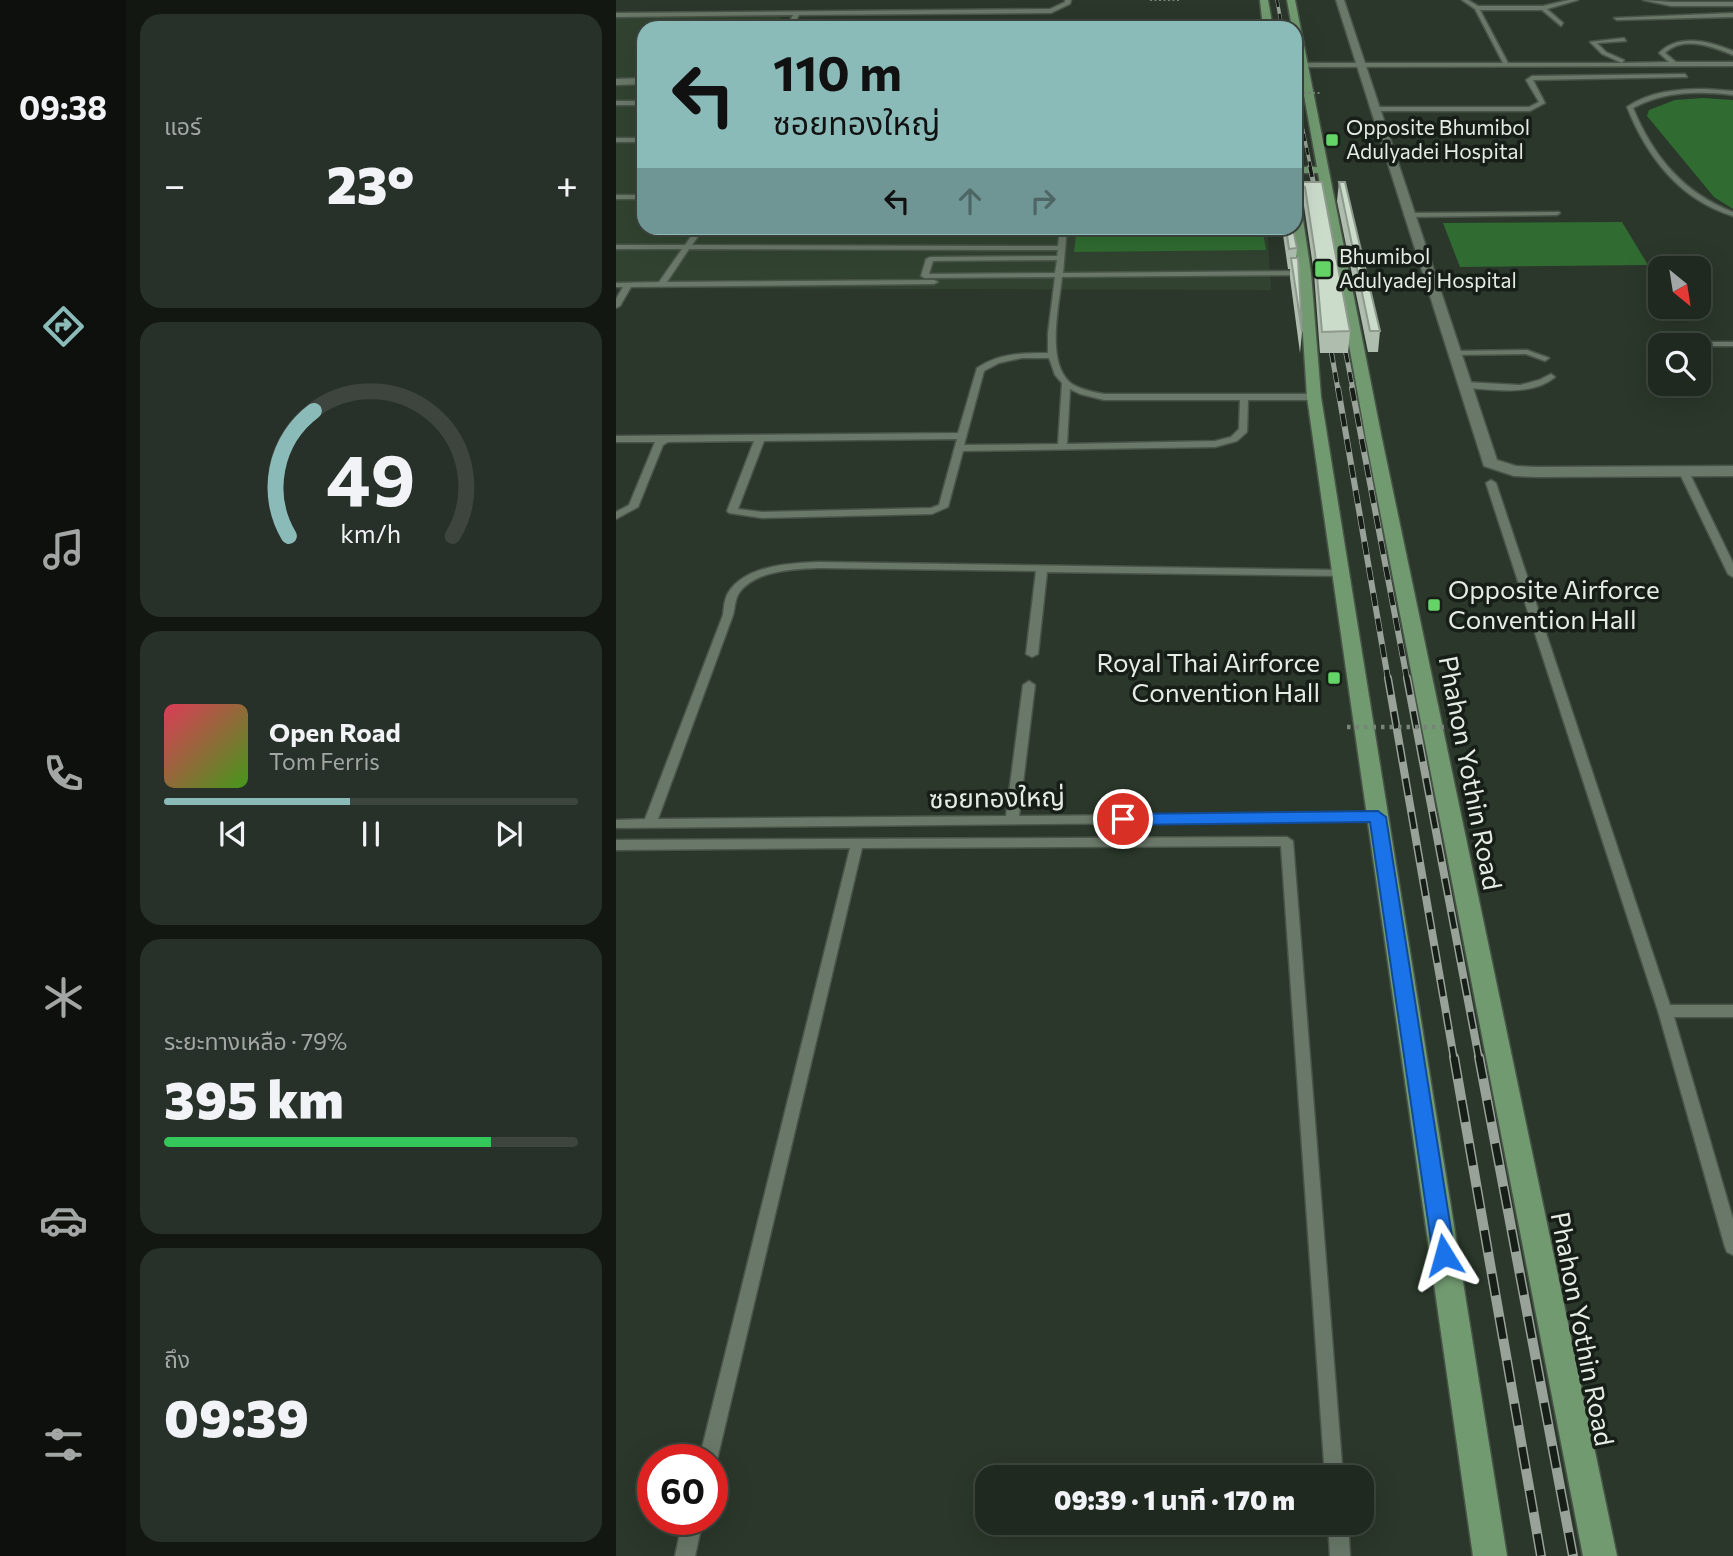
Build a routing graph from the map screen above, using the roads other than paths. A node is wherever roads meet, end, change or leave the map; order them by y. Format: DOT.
graph roads {
  1 [pos="886,0"];
  2 [pos="1068,0"];
  3 [pos="1264,0"];
  4 [pos="1291,0"];
  5 [pos="1340,0"];
  6 [pos="1465,0"];
  7 [pos="1575,0"];
  8 [pos="1646,0"];
  9 [pos="1712,2"];
  10 [pos="1733,5"];
  11 [pos="672,6"];
  12 [pos="685,6"];
  13 [pos="751,6"];
  14 [pos="1477,8"];
  15 [pos="1543,8"];
  16 [pos="880,12"];
  17 [pos="744,13"];
  18 [pos="797,13"];
  19 [pos="827,13"];
  20 [pos="663,14"];
  21 [pos="616,15"];
  22 [pos="1733,15"];
  23 [pos="1617,18"];
  24 [pos="793,21"];
  25 [pos="1267,21"];
  26 [pos="1294,21"];
  27 [pos="1561,24"];
  28 [pos="1624,40"];
  29 [pos="1704,43"];
  30 [pos="1733,43"];
  31 [pos="1733,53"];
  32 [pos="1506,64"];
  33 [pos="1625,64"];
  34 [pos="1672,64"];
  35 [pos="1733,64"];
  36 [pos="1302,65"];
  37 [pos="1361,65"];
  38 [pos="1302,78"];
  39 [pos="1688,79"];
  40 [pos="637,81"];
  41 [pos="616,82"];
  42 [pos="1698,91"];
  43 [pos="1733,93"];
  44 [pos="616,103"];
  45 [pos="637,103"];
  46 [pos="1376,109"];
  47 [pos="616,140"];
  48 [pos="637,140"];
  49 [pos="1302,170"];
  50 [pos="1324,170"];
  51 [pos="616,197"];
  52 [pos="637,197"];
  53 [pos="1557,214"];
  54 [pos="1733,214"];
  55 [pos="1408,215"];
  56 [pos="696,235"];
  57 [pos="1063,235"];
  58 [pos="1299,235"];
  59 [pos="616,247"];
  60 [pos="688,247"];
  61 [pos="1061,248"];
  62 [pos="1060,258"];
  63 [pos="1305,273"];
  64 [pos="1059,279"];
  65 [pos="616,285"];
  66 [pos="628,285"];
  67 [pos="661,285"];
  68 [pos="616,306"];
  69 [pos="1711,344"];
  70 [pos="1733,344"];
  71 [pos="1454,353"];
  72 [pos="1050,355"];
  73 [pos="1545,358"];
  74 [pos="1551,377"];
  75 [pos="1066,384"];
  76 [pos="1464,385"];
  77 [pos="1314,397"];
  78 [pos="1244,398"];
  79 [pos="962,436"];
  80 [pos="760,438"];
  81 [pos="616,439"];
  82 [pos="666,439"];
  83 [pos="1062,446"];
  84 [pos="959,448"];
  85 [pos="1733,471"];
  86 [pos="1684,472"];
  87 [pos="1491,483"];
  88 [pos="616,516"];
  89 [pos="1042,568"];
  90 [pos="1339,573"];
  91 [pos="1733,574"];
  92 [pos="1032,654"];
  93 [pos="1029,685"];
  94 [pos="1378,817"];
  95 [pos="1012,820"];
  96 [pos="616,824"];
  97 [pos="650,824"];
  98 [pos="857,844"];
  99 [pos="616,845"];
  100 [pos="1665,1011"];
  101 [pos="1733,1011"];
  102 [pos="1733,1247"];
  103 [pos="712,1444"];
  104 [pos="1333,1465"];
  105 [pos="690,1535"];
  106 [pos="1339,1535"];
  107 [pos="685,1556"];
  108 [pos="1340,1556"];
  109 [pos="1490,1556"];
  110 [pos="1600,1556"];
  1 -- 16 [label="lane"];
  2 -- 16 [label="lane"];
  3 -- 25 [label="main road"];
  4 -- 26 [label="main road, Phahon Yothin Road"];
  5 -- 37 [label="street"];
  6 -- 14 [label="lane"];
  7 -- 15 [label="lane"];
  8 -- 9 [label="lane"];
  9 -- 10 [label="lane"];
  11 -- 20 [label="lane"];
  12 -- 13 [label="lane"];
  13 -- 17 [label="lane"];
  13 -- 19 [label="lane"];
  14 -- 15 [label="lane"];
  14 -- 32 [label="lane"];
  15 -- 27 [label="lane"];
  16 -- 19 [label="lane"];
  17 -- 18 [label="lane"];
  17 -- 20 [label="lane"];
  18 -- 19 [label="lane"];
  18 -- 24 [label="lane"];
  20 -- 21 [label="lane"];
  22 -- 23 [label="lane"];
  28 -- 33 [label="lane"];
  29 -- 30 [label="lane"];
  29 -- 31 [label="lane"];
  29 -- 34 [label="lane"];
  32 -- 33 [label="lane"];
  32 -- 37 [label="lane"];
  33 -- 34 [label="lane"];
  34 -- 35 [label="lane"];
  34 -- 39 [label="lane"];
  36 -- 37 [label="lane"];
  37 -- 46 [label="street"];
  38 -- 50 [label="main road, Phahon Yothin Road"];
  39 -- 42 [label="lane"];
  39 -- 46 [label="lane"];
  40 -- 41 [label="street"];
  42 -- 43 [label="lane"];
  42 -- 54 [label="lane"];
  44 -- 45 [label="lane"];
  46 -- 55 [label="street"];
  47 -- 48 [label="lane"];
  49 -- 50 [label="main road"];
  50 -- 110 [label="main road, Phahon Yothin Road"];
  51 -- 52 [label="lane"];
  53 -- 55 [label="lane"];
  55 -- 71 [label="street"];
  56 -- 60 [label="lane"];
  57 -- 61 [label="lane"];
  58 -- 63 [label="main road"];
  59 -- 60 [label="lane"];
  60 -- 61 [label="lane"];
  60 -- 67 [label="lane"];
  61 -- 62 [label="lane"];
  62 -- 64 [label="lane"];
  62 -- 64 [label="lane"];
  63 -- 64 [label="lane"];
  63 -- 77 [label="main road"];
  64 -- 67 [label="lane"];
  64 -- 72 [label="lane"];
  65 -- 66 [label="lane"];
  66 -- 67 [label="lane"];
  66 -- 68 [label="lane"];
  69 -- 70 [label="lane"];
  71 -- 73 [label="lane"];
  71 -- 76 [label="street"];
  72 -- 75 [label="lane"];
  72 -- 79 [label="lane"];
  74 -- 76 [label="lane"];
  75 -- 78 [label="lane"];
  75 -- 83 [label="lane"];
  76 -- 86 [label="street"];
  77 -- 78 [label="lane"];
  77 -- 90 [label="main road"];
  78 -- 83 [label="lane"];
  79 -- 80 [label="lane"];
  79 -- 84 [label="lane"];
  80 -- 82 [label="lane"];
  80 -- 84 [label="lane"];
  81 -- 82 [label="lane"];
  82 -- 88 [label="lane"];
  83 -- 84 [label="lane"];
  85 -- 86 [label="street"];
  86 -- 91 [label="lane"];
  87 -- 100 [label="lane"];
  89 -- 90 [label="lane"];
  89 -- 92 [label="lane"];
  89 -- 97 [label="lane"];
  90 -- 94 [label="main road"];
  93 -- 95 [label="lane"];
  94 -- 95 [label="lane, ซอยทองใหญ่"];
  94 -- 109 [label="main road"];
  95 -- 97 [label="lane, ซอยทองใหญ่"];
  96 -- 97 [label="lane, ซอยทองใหญ่"];
  98 -- 99 [label="lane"];
  98 -- 103 [label="lane"];
  98 -- 104 [label="lane"];
  100 -- 101 [label="lane"];
  100 -- 102 [label="lane"];
  105 -- 107 [label="lane"];
  106 -- 108 [label="lane"];
}
